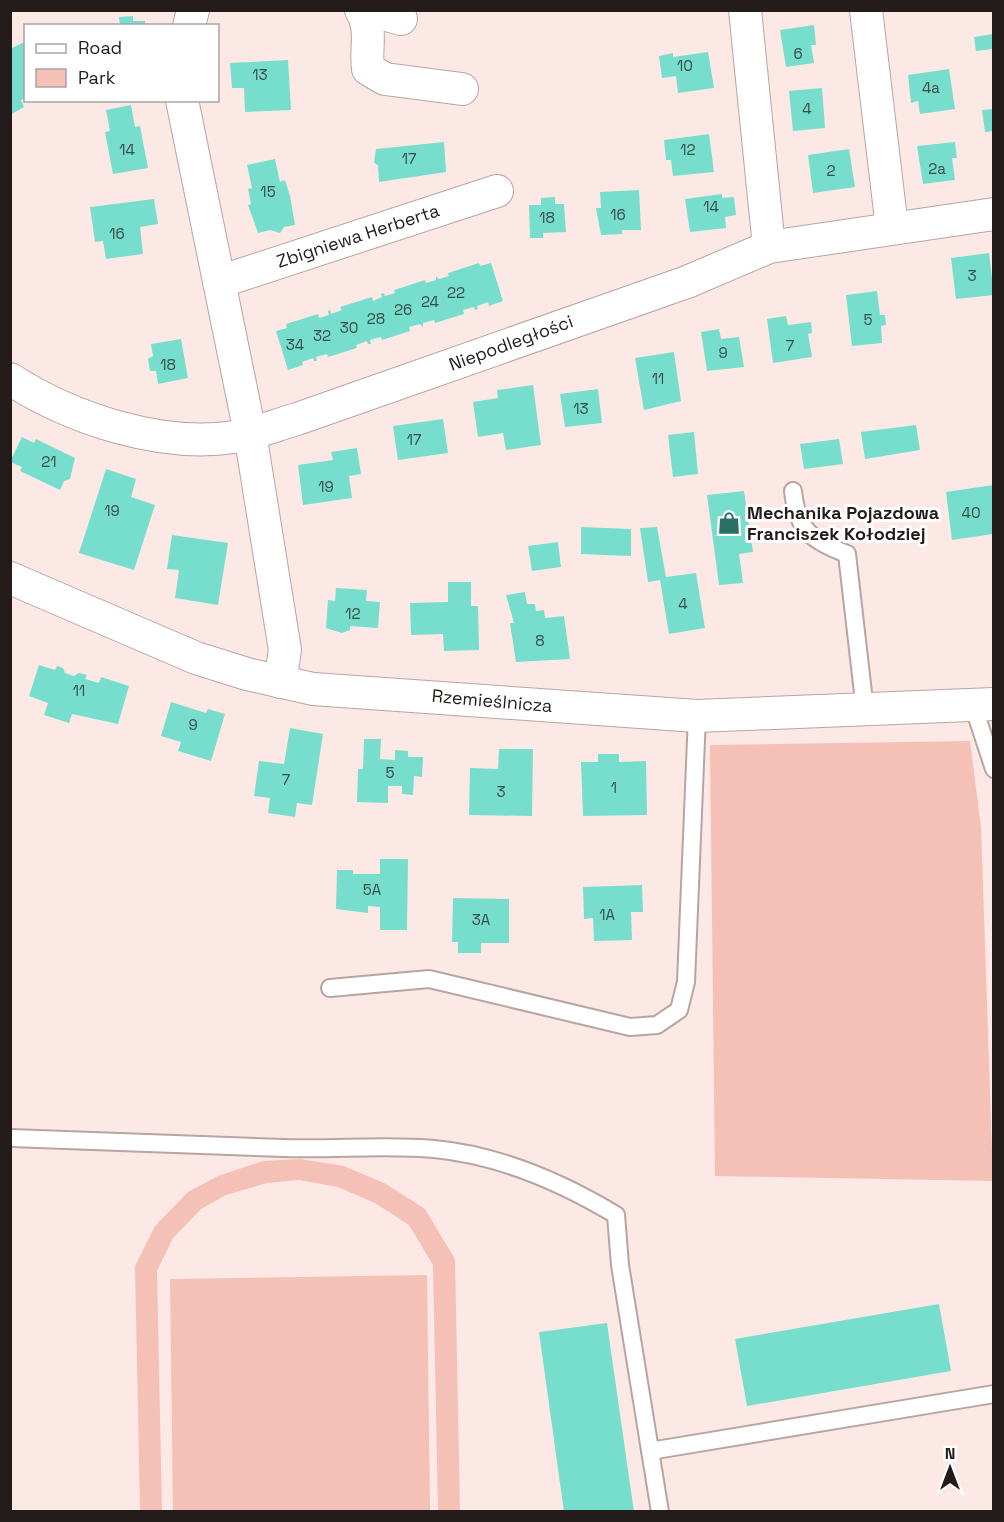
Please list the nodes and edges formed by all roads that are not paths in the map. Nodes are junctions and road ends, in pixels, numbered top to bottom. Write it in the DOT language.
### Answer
graph roads {
  1 [pos="362,10"];
  2 [pos="369,10"];
  3 [pos="745,10"];
  4 [pos="866,10"];
  5 [pos="401,19"];
  6 [pos="462,89"];
  7 [pos="182,102"];
  8 [pos="496,191"];
  9 [pos="993,214"];
  10 [pos="892,228"];
  11 [pos="769,247"];
  12 [pos="219,282"];
  13 [pos="10,379"];
  14 [pos="250,433"];
  15 [pos="793,491"];
  16 [pos="10,578"];
  17 [pos="280,682"];
  18 [pos="983,705"];
  19 [pos="865,710"];
  20 [pos="697,716"];
  21 [pos="993,769"];
  22 [pos="330,988"];
  23 [pos="11,1138"];
  24 [pos="993,1394"];
  25 [pos="650,1451"];
  26 [pos="660,1512"];
  1 -- 6 [label="street"];
  2 -- 5 [label="street"];
  3 -- 11 [label="street"];
  4 -- 10 [label="street"];
  7 -- 12 [label="street"];
  8 -- 12 [label="street, Zbigniewa Herberta"];
  9 -- 10 [label="street, Niepodległości"];
  10 -- 11 [label="street, Niepodległości"];
  11 -- 14 [label="street, Niepodległości"];
  12 -- 14 [label="street"];
  13 -- 14 [label="street"];
  14 -- 17 [label="street"];
  15 -- 19 [label="lane"];
  16 -- 17 [label="street, Rzemieślnicza"];
  17 -- 20 [label="street, Rzemieślnicza"];
  18 -- 19 [label="street, Rzemieślnicza"];
  18 -- 21 [label="lane"];
  19 -- 20 [label="street, Rzemieślnicza"];
  20 -- 22 [label="lane"];
  23 -- 25 [label="lane"];
  24 -- 25 [label="lane"];
  25 -- 26 [label="lane"];
}
